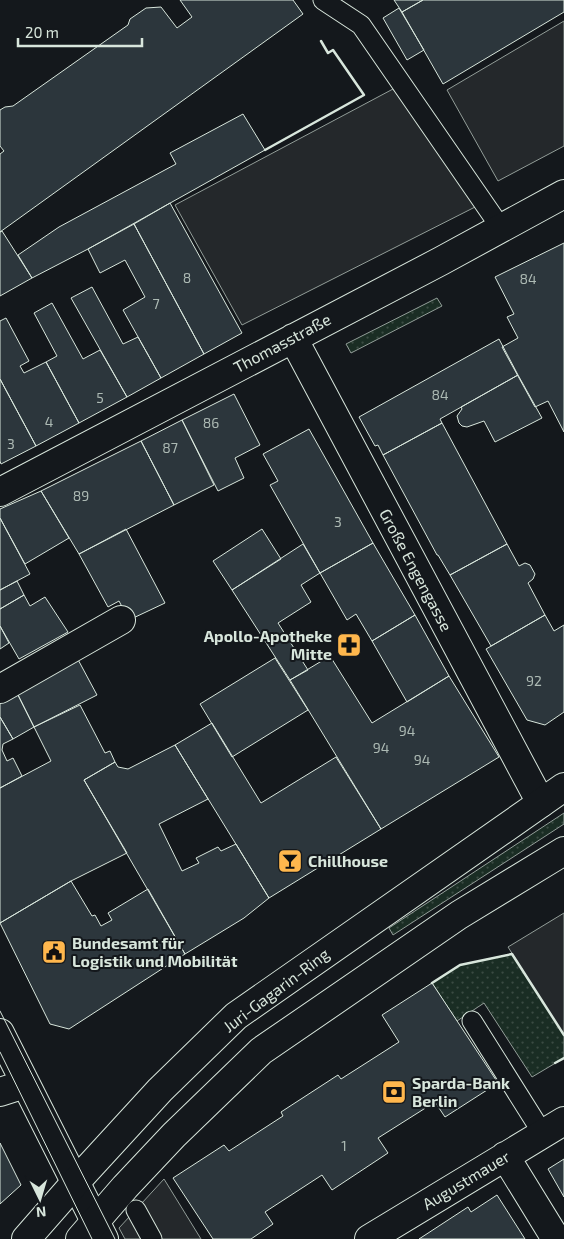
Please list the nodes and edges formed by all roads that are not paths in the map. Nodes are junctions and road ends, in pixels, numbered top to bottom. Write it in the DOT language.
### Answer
graph roads {
  1 [pos="323,0"];
  2 [pos="564,194"];
  3 [pos="501,228"];
  4 [pos="292,338"];
  5 [pos="0,492"];
  6 [pos="121,620"];
  7 [pos="0,689"];
  8 [pos="564,787"];
  9 [pos="540,803"];
  10 [pos="564,851"];
  11 [pos="472,1021"];
  12 [pos="0,1033"];
  13 [pos="13,1088"];
  14 [pos="553,1128"];
  15 [pos="504,1156"];
  16 [pos="75,1184"];
  17 [pos="136,1210"];
  18 [pos="93,1233"];
  19 [pos="26,1239"];
  20 [pos="152,1239"];
  21 [pos="369,1239"];
  22 [pos="556,1239"];
  1 -- 3 [label="lane"];
  2 -- 3 [label="street, Thomasstraße"];
  3 -- 4 [label="street, Thomasstraße"];
  4 -- 5 [label="street, Thomasstraße"];
  4 -- 9 [label="street, Große Engengasse"];
  6 -- 7 [label="street"];
  8 -- 9 [label="street, Juri-Gagarin-Ring"];
  9 -- 16 [label="street, Juri-Gagarin-Ring"];
  10 -- 18 [label="street"];
  11 -- 14 [label="lane"];
  12 -- 13 [label="street"];
  13 -- 16 [label="street"];
  14 -- 15 [label="street, Augustmauer"];
  15 -- 21 [label="street, Augustmauer"];
  15 -- 22 [label="street"];
  16 -- 18 [label="street"];
  16 -- 19 [label="street, Juri-Gagarin-Ring"];
  17 -- 20 [label="lane"];
}
